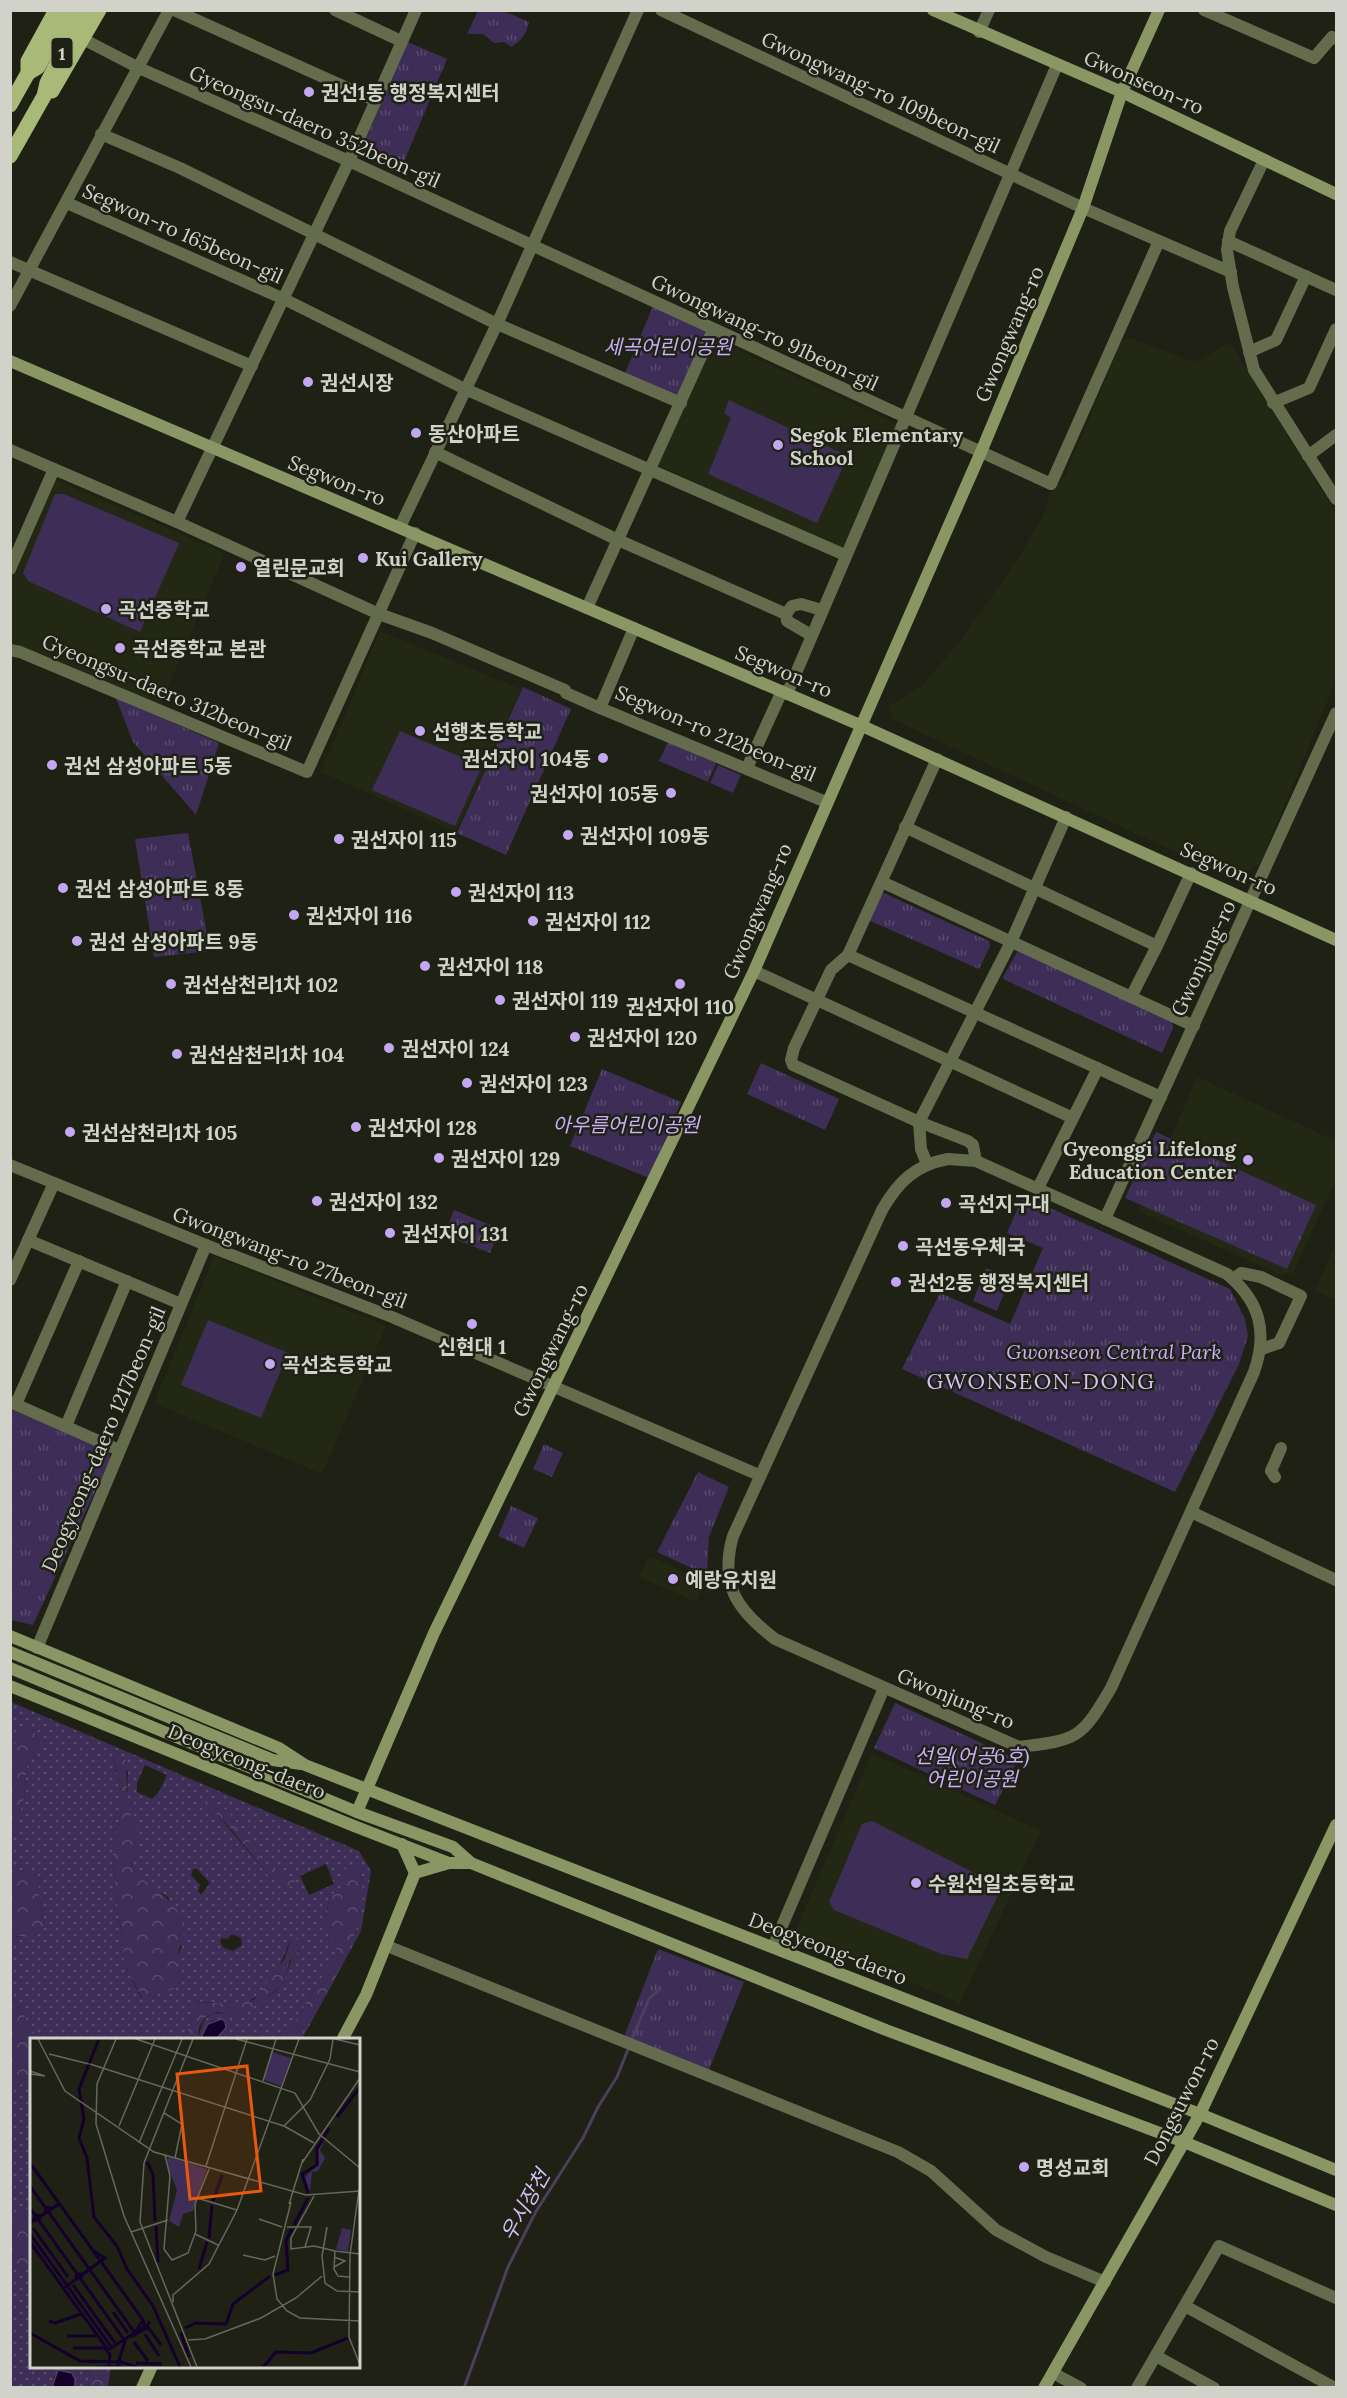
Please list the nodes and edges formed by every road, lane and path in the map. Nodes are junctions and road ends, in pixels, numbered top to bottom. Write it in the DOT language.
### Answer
graph roads {
  1 [pos="56,10"];
  2 [pos="69,10"];
  3 [pos="84,10"];
  4 [pos="99,10"];
  5 [pos="169,10"];
  6 [pos="174,10"];
  7 [pos="335,10"];
  8 [pos="416,10"];
  9 [pos="638,10"];
  10 [pos="661,10"];
  11 [pos="933,10"];
  12 [pos="989,10"];
  13 [pos="1159,10"];
  14 [pos="1204,10"];
  15 [pos="979,32"];
  16 [pos="1335,35"];
  17 [pos="83,39"];
  18 [pos="401,41"];
  19 [pos="1057,65"];
  20 [pos="139,68"];
  21 [pos="20,78"];
  22 [pos="1122,92"];
  23 [pos="44,96"];
  24 [pos="374,100"];
  25 [pos="10,105"];
  26 [pos="101,134"];
  27 [pos="10,156"];
  28 [pos="1264,160"];
  29 [pos="349,161"];
  30 [pos="1012,174"];
  31 [pos="1336,194"];
  32 [pos="67,203"];
  33 [pos="1083,208"];
  34 [pos="313,233"];
  35 [pos="1159,241"];
  36 [pos="1228,241"];
  37 [pos="532,246"];
  38 [pos="10,262"];
  39 [pos="30,271"];
  40 [pos="1231,272"];
  41 [pos="1306,276"];
  42 [pos="1336,290"];
  43 [pos="284,299"];
  44 [pos="10,306"];
  45 [pos="497,324"];
  46 [pos="1336,329"];
  47 [pos="713,330"];
  48 [pos="1249,352"];
  49 [pos="10,362"];
  50 [pos="252,366"];
  51 [pos="465,389"];
  52 [pos="681,403"];
  53 [pos="1273,403"];
  54 [pos="904,417"];
  55 [pos="1336,435"];
  56 [pos="212,449"];
  57 [pos="10,450"];
  58 [pos="435,452"];
  59 [pos="981,452"];
  60 [pos="1308,456"];
  61 [pos="54,469"];
  62 [pos="652,469"];
  63 [pos="1336,499"];
  64 [pos="177,522"];
  65 [pos="400,527"];
  66 [pos="415,534"];
  67 [pos="618,540"];
  68 [pos="845,555"];
  69 [pos="10,569"];
  70 [pos="587,608"];
  71 [pos="822,610"];
  72 [pos="378,614"];
  73 [pos="786,614"];
  74 [pos="634,628"];
  75 [pos="811,635"];
  76 [pos="10,650"];
  77 [pos="784,692"];
  78 [pos="600,708"];
  79 [pos="1336,713"];
  80 [pos="860,725"];
  81 [pos="937,759"];
  82 [pos="747,768"];
  83 [pos="826,802"];
  84 [pos="1066,817"];
  85 [pos="905,827"];
  86 [pos="1191,873"];
  87 [pos="882,882"];
  88 [pos="1034,888"];
  89 [pos="1251,900"];
  90 [pos="1336,940"];
  91 [pos="1011,942"];
  92 [pos="1157,946"];
  93 [pos="848,955"];
  94 [pos="754,971"];
  95 [pos="1131,997"];
  96 [pos="817,1001"];
  97 [pos="974,1010"];
  98 [pos="1194,1026"];
  99 [pos="948,1062"];
  100 [pos="1098,1068"];
  101 [pos="1161,1097"];
  102 [pos="1073,1118"];
  103 [pos="919,1122"];
  104 [pos="976,1161"];
  105 [pos="927,1164"];
  106 [pos="10,1165"];
  107 [pos="54,1183"];
  108 [pos="1038,1188"];
  109 [pos="1105,1219"];
  110 [pos="28,1240"];
  111 [pos="206,1245"];
  112 [pos="79,1261"];
  113 [pos="1233,1279"];
  114 [pos="10,1280"];
  115 [pos="127,1281"];
  116 [pos="181,1304"];
  117 [pos="1262,1349"];
  118 [pos="555,1386"];
  119 [pos="14,1403"];
  120 [pos="66,1426"];
  121 [pos="1281,1448"];
  122 [pos="119,1450"];
  123 [pos="759,1475"];
  124 [pos="1275,1477"];
  125 [pos="1191,1512"];
  126 [pos="1336,1580"];
  127 [pos="10,1636"];
  128 [pos="37,1648"];
  129 [pos="10,1652"];
  130 [pos="10,1668"];
  131 [pos="10,1686"];
  132 [pos="884,1688"];
  133 [pos="305,1765"];
  134 [pos="367,1788"];
  135 [pos="357,1812"];
  136 [pos="1336,1824"];
  137 [pos="402,1844"];
  138 [pos="449,1863"];
  139 [pos="471,1863"];
  140 [pos="415,1873"];
  141 [pos="387,1946"];
  142 [pos="773,1947"];
  143 [pos="343,2038"];
  144 [pos="1200,2114"];
  145 [pos="1184,2142"];
  146 [pos="1336,2170"];
  147 [pos="1336,2205"];
  148 [pos="1105,2282"];
  149 [pos="1336,2298"];
  150 [pos="1185,2306"];
  151 [pos="1156,2356"];
  152 [pos="151,2368"];
  153 [pos="1053,2373"];
  154 [pos="141,2388"];
  155 [pos="1044,2388"];
  156 [pos="1081,2388"];
  157 [pos="1137,2388"];
  158 [pos="1214,2388"];
  159 [pos="1335,2388"];
  1 -- 21 [label="main road"];
  2 -- 21 [label="main road, 1"];
  3 -- 23 [label="main road, 1"];
  4 -- 17 [label="main road"];
  5 -- 20 [label="street, Segwon-ro 165beon-gil"];
  6 -- 24 [label="street"];
  7 -- 18 [label="street"];
  8 -- 18 [label="street"];
  9 -- 37 [label="street"];
  10 -- 30 [label="street, Gwongwang-ro 109beon-gil"];
  11 -- 15 [label="main road, Gwonseon-ro"];
  12 -- 15 [label="street"];
  13 -- 22 [label="main road, Gwongwang-ro"];
  14 -- 16 [label="street"];
  15 -- 19 [label="main road, Gwonseon-ro"];
  17 -- 20 [label="street, Gyeongsu-daero 352beon-gil"];
  17 -- 23 [label="main road"];
  18 -- 24 [label="street"];
  19 -- 22 [label="main road, Gwonseon-ro"];
  19 -- 30 [label="street"];
  20 -- 26 [label="street, Segwon-ro 165beon-gil"];
  20 -- 29 [label="street, Gyeongsu-daero 352beon-gil"];
  21 -- 25 [label="main road, 1"];
  22 -- 28 [label="main road, Gwonseon-ro"];
  22 -- 33 [label="main road, Gwongwang-ro"];
  23 -- 27 [label="main road, 1"];
  24 -- 29 [label="street"];
  26 -- 32 [label="street, Segwon-ro 165beon-gil"];
  26 -- 34 [label="street"];
  28 -- 31 [label="main road, Gwonseon-ro"];
  28 -- 36 [label="street"];
  29 -- 34 [label="street"];
  29 -- 37 [label="street, Gyeongsu-daero 352beon-gil"];
  30 -- 33 [label="street, Gwongwang-ro 109beon-gil"];
  30 -- 54 [label="street"];
  32 -- 39 [label="street, Segwon-ro 165beon-gil"];
  32 -- 43 [label="street, Segwon-ro 165beon-gil"];
  33 -- 35 [label="street, Gwongwang-ro 109beon-gil"];
  33 -- 59 [label="main road, Gwongwang-ro"];
  34 -- 43 [label="street"];
  34 -- 45 [label="street"];
  35 -- 40 [label="street, Gwongwang-ro 109beon-gil"];
  35 -- 59 [label="street, Gwongwang-ro 91beon-gil"];
  36 -- 40 [label="street"];
  36 -- 41 [label="street"];
  37 -- 45 [label="street"];
  37 -- 47 [label="street, Gwongwang-ro 91beon-gil"];
  38 -- 39 [label="street"];
  39 -- 44 [label="street, Segwon-ro 165beon-gil"];
  39 -- 50 [label="street"];
  40 -- 48 [label="street"];
  41 -- 42 [label="street"];
  41 -- 48 [label="street"];
  43 -- 50 [label="street"];
  43 -- 51 [label="street, Segwon-ro 165beon-gil"];
  45 -- 51 [label="street"];
  45 -- 52 [label="street"];
  46 -- 53 [label="street"];
  47 -- 52 [label="street"];
  47 -- 54 [label="street, Gwongwang-ro 91beon-gil"];
  48 -- 53 [label="street"];
  49 -- 56 [label="main road, Segwon-ro"];
  50 -- 56 [label="street"];
  51 -- 58 [label="street"];
  51 -- 62 [label="street, Segwon-ro 165beon-gil"];
  52 -- 62 [label="street"];
  53 -- 60 [label="street"];
  54 -- 59 [label="street, Gwongwang-ro 91beon-gil"];
  54 -- 68 [label="street"];
  55 -- 60 [label="street"];
  56 -- 64 [label="street"];
  56 -- 65 [label="main road, Segwon-ro"];
  57 -- 61 [label="street"];
  58 -- 65 [label="street"];
  58 -- 67 [label="street"];
  59 -- 80 [label="main road, Gwongwang-ro"];
  60 -- 63 [label="street"];
  61 -- 64 [label="street"];
  61 -- 69 [label="street"];
  62 -- 67 [label="street"];
  62 -- 68 [label="street, Segwon-ro 165beon-gil"];
  64 -- 72 [label="street"];
  65 -- 66 [label="main road, Segwon-ro"];
  66 -- 70 [label="main road, Segwon-ro"];
  66 -- 72 [label="street"];
  67 -- 70 [label="street"];
  67 -- 73 [label="street"];
  68 -- 71 [label="street"];
  70 -- 74 [label="main road, Segwon-ro"];
  71 -- 73 [label="street"];
  71 -- 75 [label="street"];
  72 -- 76 [label="street, Gyeongsu-daero 312beon-gil"];
  72 -- 78 [label="street"];
  73 -- 75 [label="street"];
  74 -- 77 [label="main road, Segwon-ro"];
  74 -- 78 [label="street, Segwon-ro 212beon-gil"];
  75 -- 77 [label="street"];
  77 -- 80 [label="main road, Segwon-ro"];
  77 -- 82 [label="street"];
  78 -- 82 [label="street, Segwon-ro 212beon-gil"];
  79 -- 89 [label="street, Gwonjung-ro"];
  80 -- 81 [label="main road, Segwon-ro"];
  80 -- 83 [label="main road, Gwongwang-ro"];
  81 -- 84 [label="main road, Segwon-ro"];
  81 -- 85 [label="street"];
  82 -- 83 [label="street, Segwon-ro 212beon-gil"];
  83 -- 94 [label="main road, Gwongwang-ro"];
  84 -- 86 [label="main road, Segwon-ro"];
  84 -- 88 [label="street"];
  85 -- 87 [label="street"];
  85 -- 88 [label="street"];
  86 -- 89 [label="main road, Segwon-ro"];
  86 -- 92 [label="street"];
  87 -- 91 [label="street"];
  87 -- 93 [label="street"];
  88 -- 91 [label="street"];
  88 -- 92 [label="street"];
  89 -- 90 [label="main road, Segwon-ro"];
  89 -- 98 [label="street, Gwonjung-ro"];
  91 -- 95 [label="street"];
  91 -- 97 [label="street"];
  92 -- 95 [label="street"];
  93 -- 96 [label="street"];
  93 -- 97 [label="street"];
  94 -- 96 [label="street"];
  94 -- 118 [label="main road, Gwongwang-ro"];
  95 -- 98 [label="street"];
  96 -- 99 [label="street"];
  96 -- 103 [label="street"];
  97 -- 99 [label="street"];
  97 -- 100 [label="street"];
  98 -- 101 [label="street, Gwonjung-ro"];
  99 -- 102 [label="street"];
  99 -- 103 [label="street"];
  100 -- 101 [label="street"];
  100 -- 102 [label="street"];
  101 -- 109 [label="street, Gwonjung-ro"];
  102 -- 108 [label="street"];
  103 -- 104 [label="street"];
  103 -- 105 [label="street"];
  104 -- 105 [label="street, Gwonjung-ro"];
  104 -- 108 [label="street, Gwonjung-ro"];
  105 -- 123 [label="street, Gwonjung-ro"];
  106 -- 107 [label="street, Gwongwang-ro 27beon-gil"];
  107 -- 110 [label="street"];
  107 -- 111 [label="street, Gwongwang-ro 27beon-gil"];
  108 -- 109 [label="street, Gwonjung-ro"];
  109 -- 113 [label="street, Gwonjung-ro"];
  110 -- 112 [label="street"];
  110 -- 114 [label="street"];
  111 -- 116 [label="street, Deogyeong-daero 1217beon-gil"];
  111 -- 118 [label="street, Gwongwang-ro 27beon-gil"];
  112 -- 115 [label="street"];
  112 -- 119 [label="street"];
  113 -- 117 [label="street, Gwonjung-ro"];
  113 -- 117 [label="street"];
  115 -- 116 [label="street"];
  115 -- 120 [label="street"];
  116 -- 122 [label="street, Deogyeong-daero 1217beon-gil"];
  117 -- 125 [label="street, Gwonjung-ro"];
  118 -- 123 [label="street, Gwongwang-ro 27beon-gil"];
  118 -- 134 [label="main road, Gwongwang-ro"];
  119 -- 120 [label="street"];
  120 -- 122 [label="street"];
  121 -- 124 [label="street"];
  122 -- 128 [label="street, Deogyeong-daero 1217beon-gil"];
  123 -- 132 [label="street, Gwonjung-ro"];
  125 -- 126 [label="street"];
  125 -- 132 [label="street, Gwonjung-ro"];
  127 -- 128 [label="main road, Deogyeong-daero"];
  128 -- 133 [label="main road, Deogyeong-daero"];
  129 -- 133 [label="main road, Deogyeong-daero"];
  130 -- 135 [label="main road, Deogyeong-daero"];
  131 -- 137 [label="main road, Deogyeong-daero"];
  132 -- 142 [label="street"];
  133 -- 134 [label="main road, Deogyeong-daero"];
  134 -- 135 [label="main road, Gwongwang-ro"];
  134 -- 142 [label="main road, Deogyeong-daero"];
  135 -- 139 [label="main road, Deogyeong-daero"];
  136 -- 144 [label="main road, Dongsuwon-ro"];
  137 -- 138 [label="main road, Deogyeong-daero"];
  137 -- 140 [label="main road"];
  138 -- 139 [label="main road, Deogyeong-daero"];
  138 -- 140 [label="main road"];
  139 -- 145 [label="main road, Deogyeong-daero"];
  140 -- 141 [label="main road"];
  141 -- 143 [label="main road"];
  141 -- 148 [label="street"];
  142 -- 144 [label="main road, Deogyeong-daero"];
  144 -- 145 [label="main road, Dongsuwon-ro"];
  144 -- 146 [label="main road, Deogyeong-daero"];
  145 -- 147 [label="main road, Deogyeong-daero"];
  145 -- 148 [label="main road, Dongsuwon-ro"];
  148 -- 153 [label="main road, Dongsuwon-ro"];
  149 -- 150 [label="street"];
  150 -- 151 [label="street"];
  150 -- 159 [label="street"];
  151 -- 157 [label="street"];
  151 -- 158 [label="street"];
  152 -- 154 [label="main road"];
  153 -- 155 [label="main road, Dongsuwon-ro"];
  153 -- 156 [label="street"];
}
